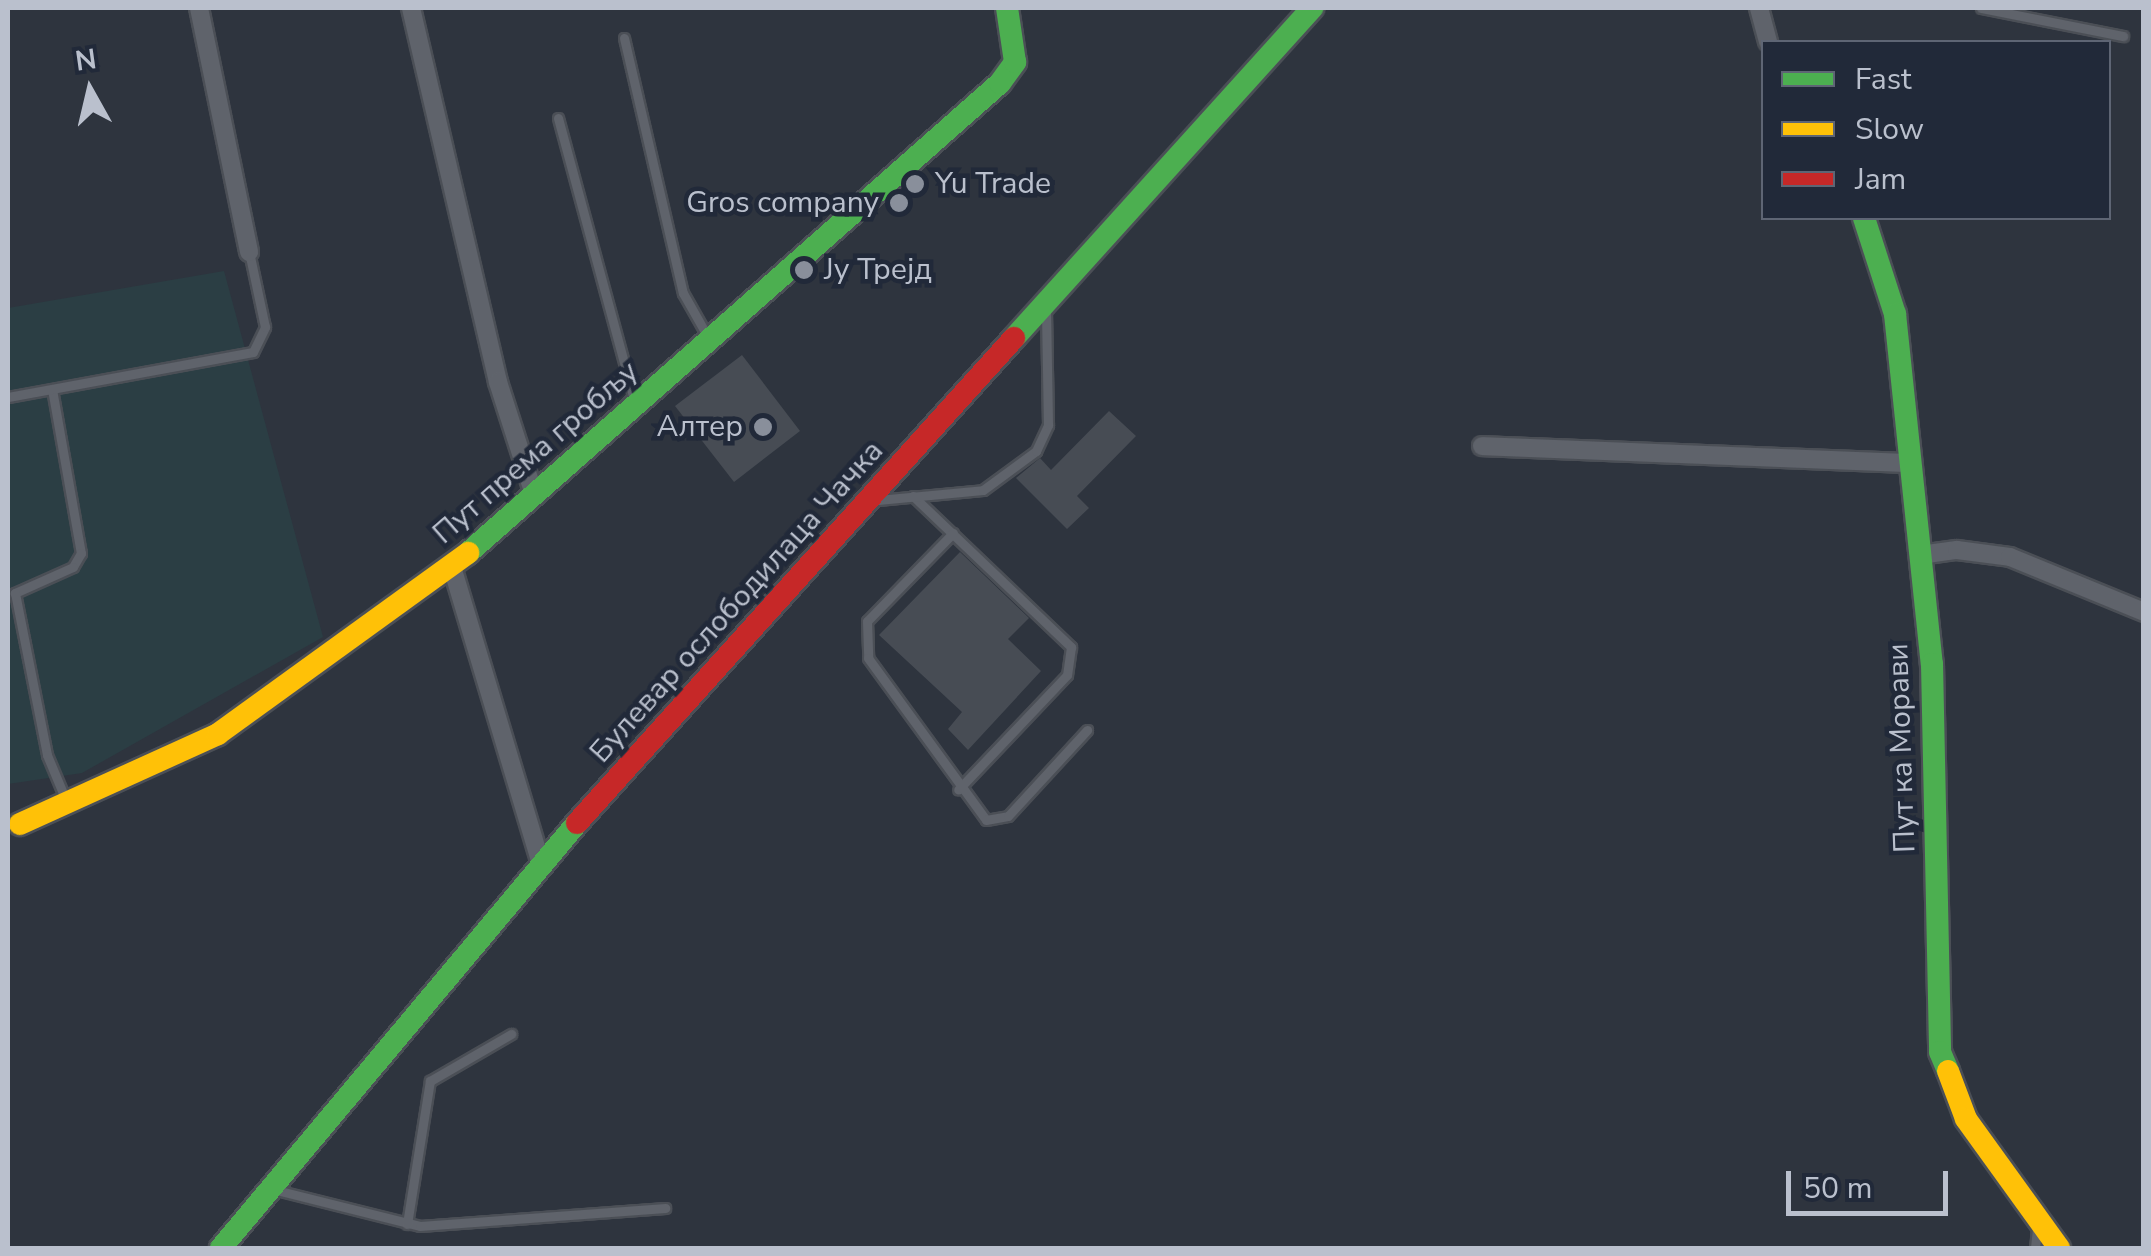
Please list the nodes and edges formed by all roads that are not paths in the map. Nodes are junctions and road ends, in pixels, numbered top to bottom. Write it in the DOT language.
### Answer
graph roads {
  1 [pos="199,8"];
  2 [pos="411,8"];
  3 [pos="1007,8"];
  4 [pos="1312,8"];
  5 [pos="1759,8"];
  6 [pos="1981,8"];
  7 [pos="2123,36"];
  8 [pos="624,38"];
  9 [pos="1767,40"];
  10 [pos="558,118"];
  11 [pos="1865,220"];
  12 [pos="249,252"];
  13 [pos="1046,304"];
  14 [pos="711,342"];
  15 [pos="52,389"];
  16 [pos="8,396"];
  17 [pos="636,406"];
  18 [pos="1482,446"];
  19 [pos="1910,464"];
  20 [pos="534,494"];
  21 [pos="914,496"];
  22 [pos="868,501"];
  23 [pos="953,533"];
  24 [pos="1920,555"];
  25 [pos="452,567"];
  26 [pos="2144,612"];
  27 [pos="1087,730"];
  28 [pos="958,790"];
  29 [pos="68,802"];
  30 [pos="20,824"];
  31 [pos="541,863"];
  32 [pos="511,1034"];
  33 [pos="269,1188"];
  34 [pos="665,1208"];
  35 [pos="2038,1222"];
  36 [pos="407,1224"];
  37 [pos="221,1248"];
  38 [pos="2035,1248"];
  39 [pos="2059,1248"];
  1 -- 12 [label="street"];
  2 -- 20 [label="street"];
  3 -- 14 [label="street, Пут према гробљу"];
  4 -- 13 [label="street, Булевар ослободилаца Чачка"];
  5 -- 9 [label="street"];
  6 -- 7 [label="lane"];
  8 -- 14 [label="lane"];
  10 -- 17 [label="lane"];
  11 -- 19 [label="street, Пут ка Морави"];
  12 -- 15 [label="lane"];
  13 -- 21 [label="lane"];
  13 -- 22 [label="street, Булевар ослободилаца Чачка"];
  14 -- 17 [label="street, Пут према гробљу"];
  15 -- 16 [label="lane"];
  15 -- 29 [label="lane"];
  17 -- 20 [label="street, Пут према гробљу"];
  18 -- 19 [label="street"];
  19 -- 24 [label="street, Пут ка Морави"];
  20 -- 25 [label="street, Пут према гробљу"];
  21 -- 22 [label="lane"];
  21 -- 23 [label="lane"];
  22 -- 31 [label="street, Булевар ослободилаца Чачка"];
  23 -- 28 [label="lane"];
  23 -- 28 [label="lane"];
  24 -- 26 [label="street"];
  24 -- 35 [label="street, Пут ка Морави"];
  25 -- 29 [label="street, Пут према гробљу"];
  25 -- 31 [label="street"];
  27 -- 28 [label="lane"];
  29 -- 30 [label="street, Пут према гробљу"];
  31 -- 33 [label="street, Булевар ослободилаца Чачка"];
  32 -- 36 [label="lane"];
  33 -- 36 [label="lane"];
  33 -- 37 [label="street, Булевар ослободилаца Чачка"];
  34 -- 36 [label="lane"];
  35 -- 38 [label="lane"];
  35 -- 39 [label="street, Пут ка Морави"];
}
